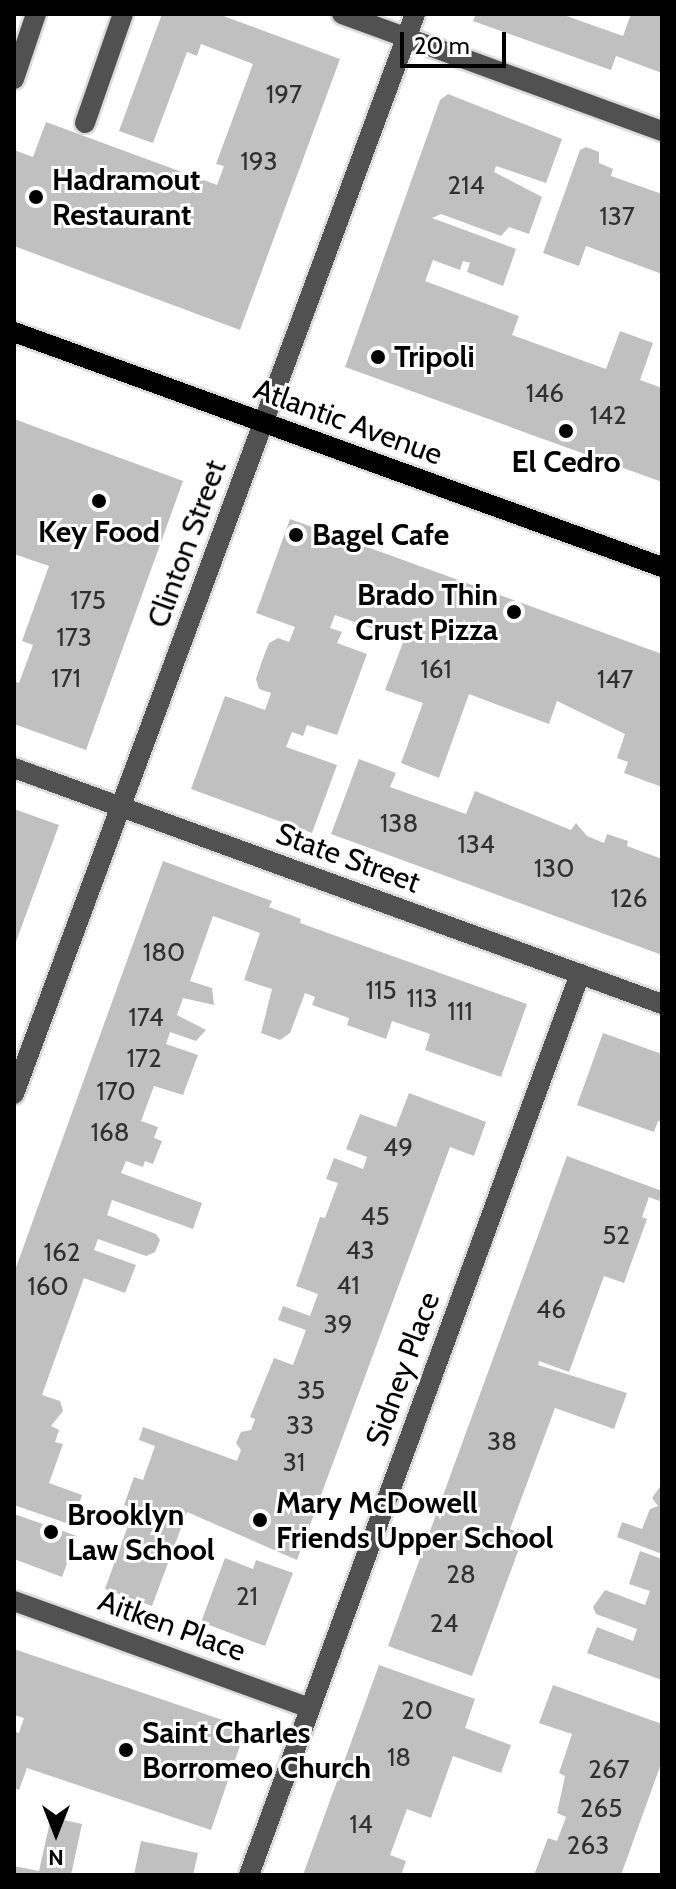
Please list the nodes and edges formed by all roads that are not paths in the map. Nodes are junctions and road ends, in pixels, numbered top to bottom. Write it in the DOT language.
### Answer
graph roads {
  1 [pos="36,14"];
  2 [pos="123,14"];
  3 [pos="342,14"];
  4 [pos="415,14"];
  5 [pos="406,37"];
  6 [pos="14,79"];
  7 [pos="85,123"];
  8 [pos="662,131"];
  9 [pos="14,332"];
  10 [pos="264,423"];
  11 [pos="662,567"];
  12 [pos="14,768"];
  13 [pos="122,807"];
  14 [pos="580,974"];
  15 [pos="662,1004"];
  16 [pos="14,1094"];
  17 [pos="14,1601"];
  18 [pos="310,1708"];
  19 [pos="249,1875"];
  1 -- 6 [label="street"];
  2 -- 7 [label="street"];
  3 -- 5 [label="street"];
  4 -- 5 [label="street, Clinton Street"];
  5 -- 8 [label="street"];
  5 -- 10 [label="street, Clinton Street"];
  9 -- 10 [label="main road, Atlantic Avenue"];
  10 -- 11 [label="main road, Atlantic Avenue"];
  10 -- 13 [label="street, Clinton Street"];
  12 -- 13 [label="street, State Street"];
  13 -- 14 [label="street, State Street"];
  13 -- 16 [label="street, Clinton Street"];
  14 -- 15 [label="street, State Street"];
  14 -- 18 [label="street, Sidney Place"];
  17 -- 18 [label="street, Aitken Place"];
  18 -- 19 [label="street, Sidney Place"];
}
